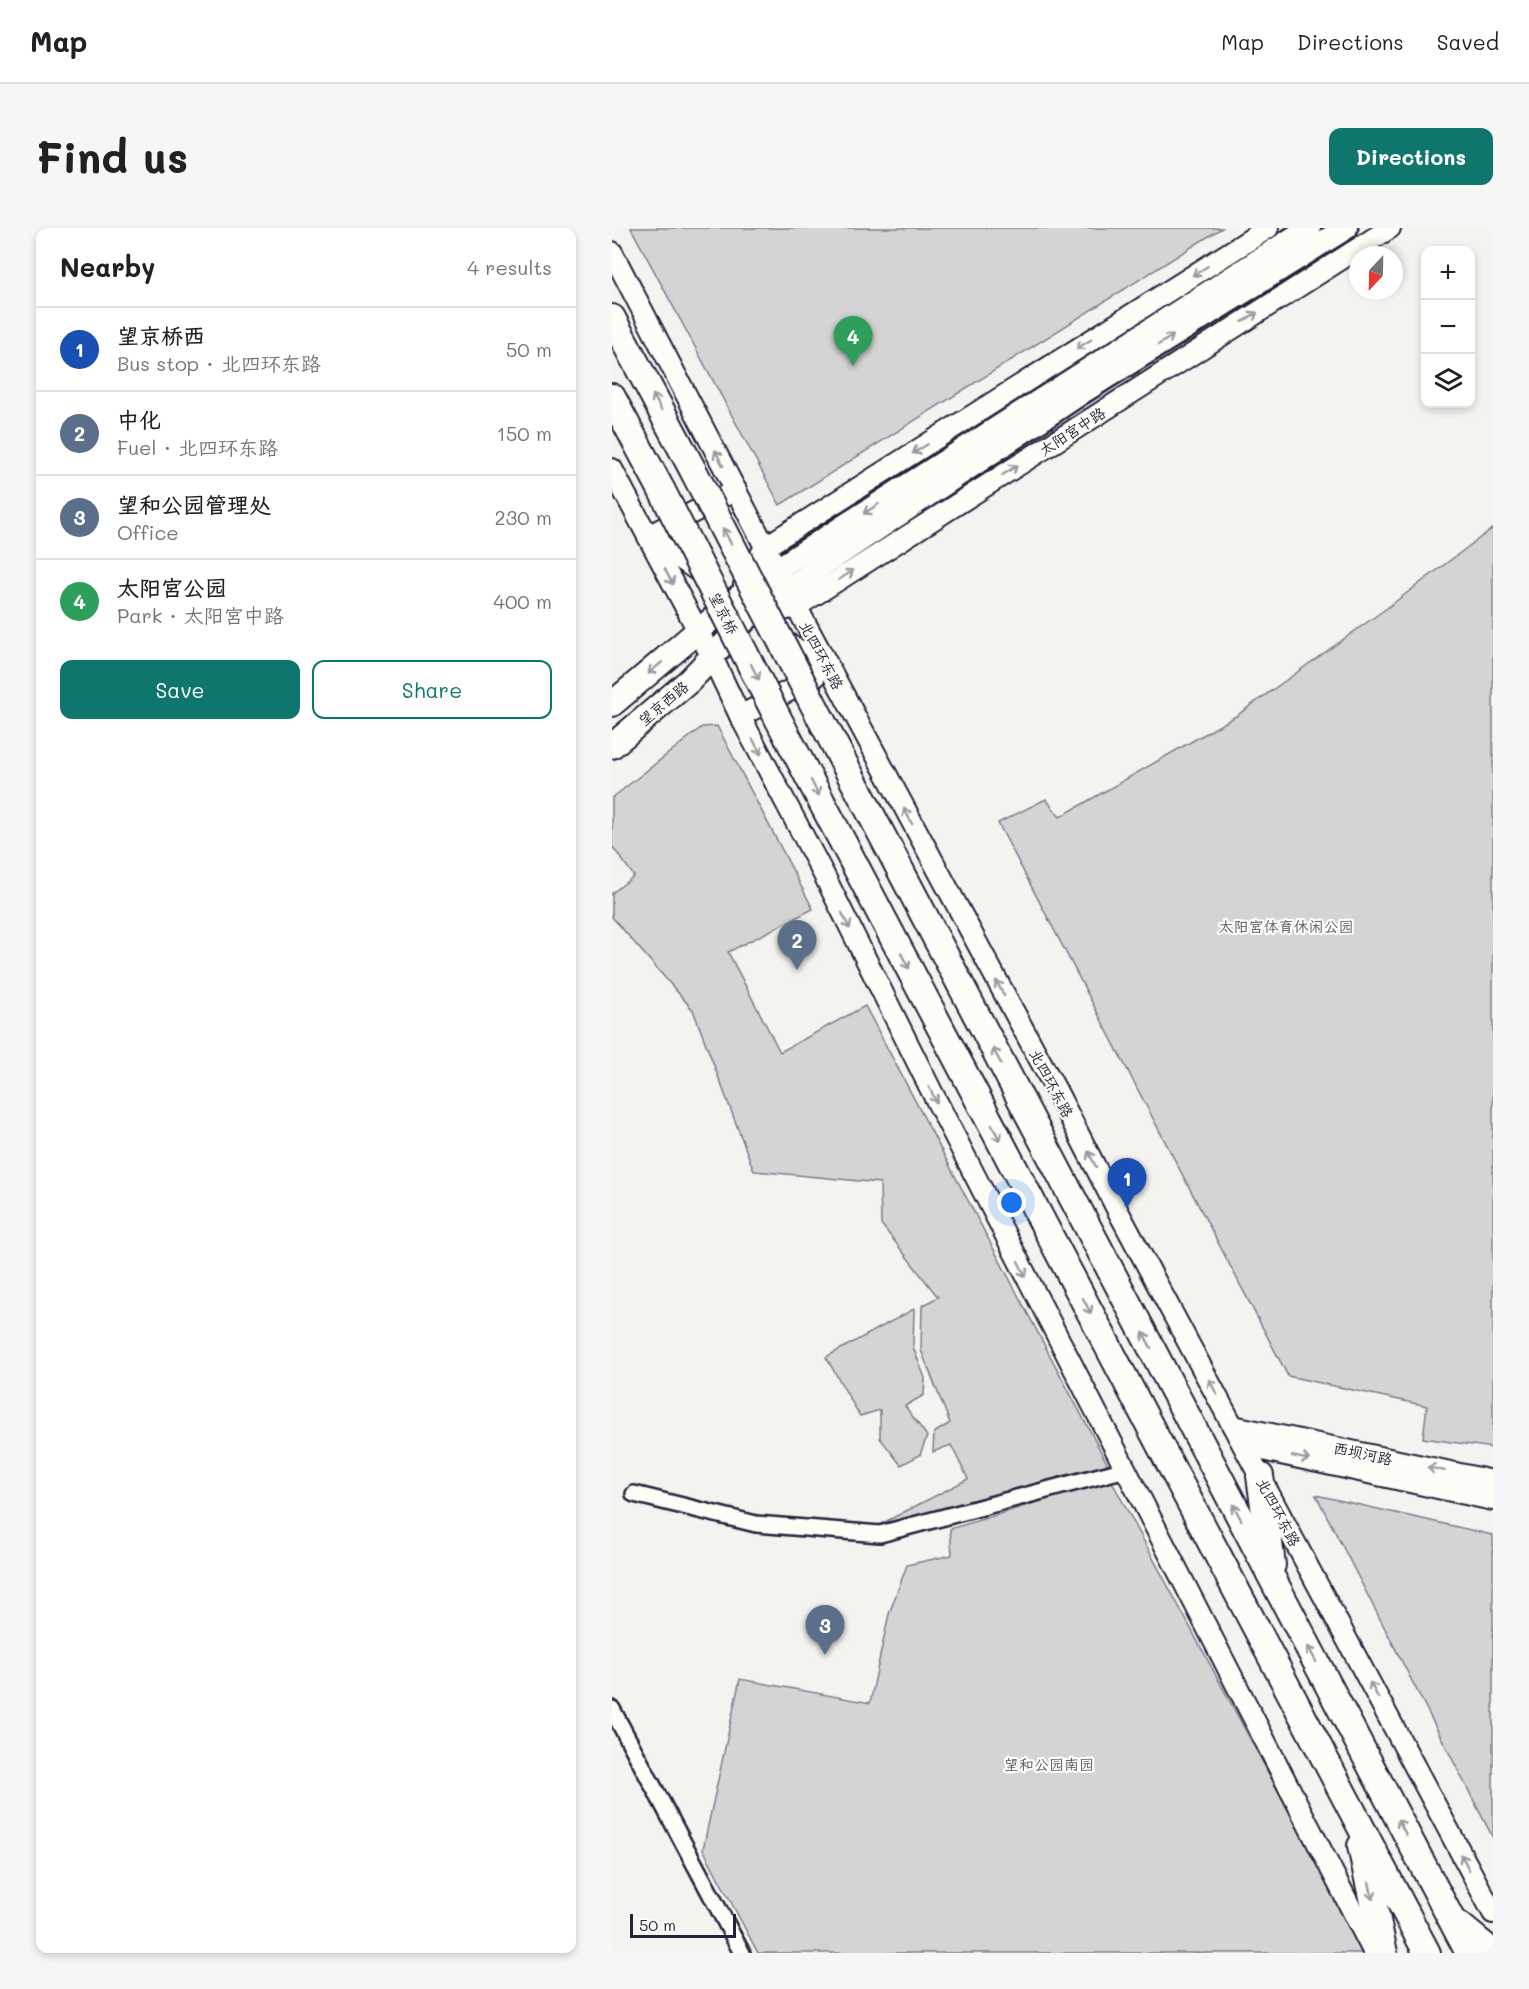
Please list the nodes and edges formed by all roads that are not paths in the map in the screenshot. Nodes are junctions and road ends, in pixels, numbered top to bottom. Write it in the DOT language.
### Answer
graph roads {
  1 [pos="1268,228"];
  2 [pos="1309,228"];
  3 [pos="1346,228"];
  4 [pos="1390,228"];
  5 [pos="612,252"];
  6 [pos="1134,313"];
  7 [pos="612,318"];
  8 [pos="1097,364"];
  9 [pos="1165,371"];
  10 [pos="1081,393"];
  11 [pos="612,397"];
  12 [pos="612,469"];
  13 [pos="736,490"];
  14 [pos="648,536"];
  15 [pos="765,547"];
  16 [pos="777,569"];
  17 [pos="737,598"];
  18 [pos="792,598"];
  19 [pos="747,618"];
  20 [pos="698,632"];
  21 [pos="712,657"];
  22 [pos="830,670"];
  23 [pos="612,704"];
  24 [pos="740,716"];
  25 [pos="612,746"];
  26 [pos="1233,1426"];
  27 [pos="1244,1446"];
  28 [pos="1126,1469"];
  29 [pos="1260,1476"];
  30 [pos="1493,1481"];
  31 [pos="634,1494"];
  32 [pos="1493,1500"];
  33 [pos="1274,1583"];
  34 [pos="612,1709"];
  35 [pos="1354,1813"];
  36 [pos="1493,1914"];
  37 [pos="1450,1917"];
  38 [pos="742,1953"];
  39 [pos="1374,1953"];
  40 [pos="1384,1953"];
  41 [pos="1427,1953"];
  42 [pos="1468,1953"];
  43 [pos="1493,1953"];
  1 -- 6 [label="street, one-way"];
  2 -- 8 [label="main road"];
  10 -- 3 [label="main road, 太阳宫中路, one-way"];
  9 -- 4 [label="street, 太阳宫中路, one-way"];
  13 -- 5 [label="street, 北四环东路, one-way"];
  6 -- 8 [label="street"];
  6 -- 15 [label="street, one-way"];
  33 -- 7 [label="highway, one-way, bridge"];
  8 -- 16 [label="main road, one-way"];
  9 -- 10 [label="street"];
  18 -- 9 [label="street, 太阳宫中路, one-way"];
  10 -- 18 [label="main road, 太阳宫中路"];
  11 -- 35 [label="highway, 望京桥, one-way, bridge"];
  12 -- 14 [label="street"];
  13 -- 14 [label="street"];
  13 -- 15 [label="street, 北四环东路"];
  14 -- 17 [label="street"];
  14 -- 20 [label="street, one-way"];
  15 -- 16 [label="street, 北四环东路"];
  15 -- 17 [label="street"];
  16 -- 17 [label="main road"];
  16 -- 18 [label="street, 北四环东路"];
  17 -- 19 [label="street"];
  17 -- 20 [label="main road"];
  18 -- 19 [label="main road"];
  18 -- 22 [label="street, 北四环东路"];
  19 -- 21 [label="main road"];
  19 -- 22 [label="street"];
  20 -- 21 [label="street"];
  20 -- 23 [label="main road, one-way"];
  21 -- 24 [label="street"];
  21 -- 25 [label="main road, 望京西路"];
  22 -- 24 [label="street"];
  26 -- 22 [label="street, 北四环东路, one-way"];
  24 -- 28 [label="street, one-way"];
  26 -- 27 [label="street, 北四环东路"];
  30 -- 26 [label="street, 西坝河路, one-way"];
  27 -- 29 [label="street, 北四环东路"];
  27 -- 32 [label="street, 西坝河路, one-way"];
  28 -- 31 [label="street"];
  28 -- 39 [label="street"];
  29 -- 33 [label="highway"];
  36 -- 29 [label="street, 北四环东路, one-way"];
  37 -- 33 [label="highway, one-way"];
  34 -- 38 [label="street"];
  35 -- 40 [label="highway, one-way"];
  35 -- 41 [label="highway"];
  37 -- 42 [label="highway"];
  37 -- 43 [label="highway"];
}
